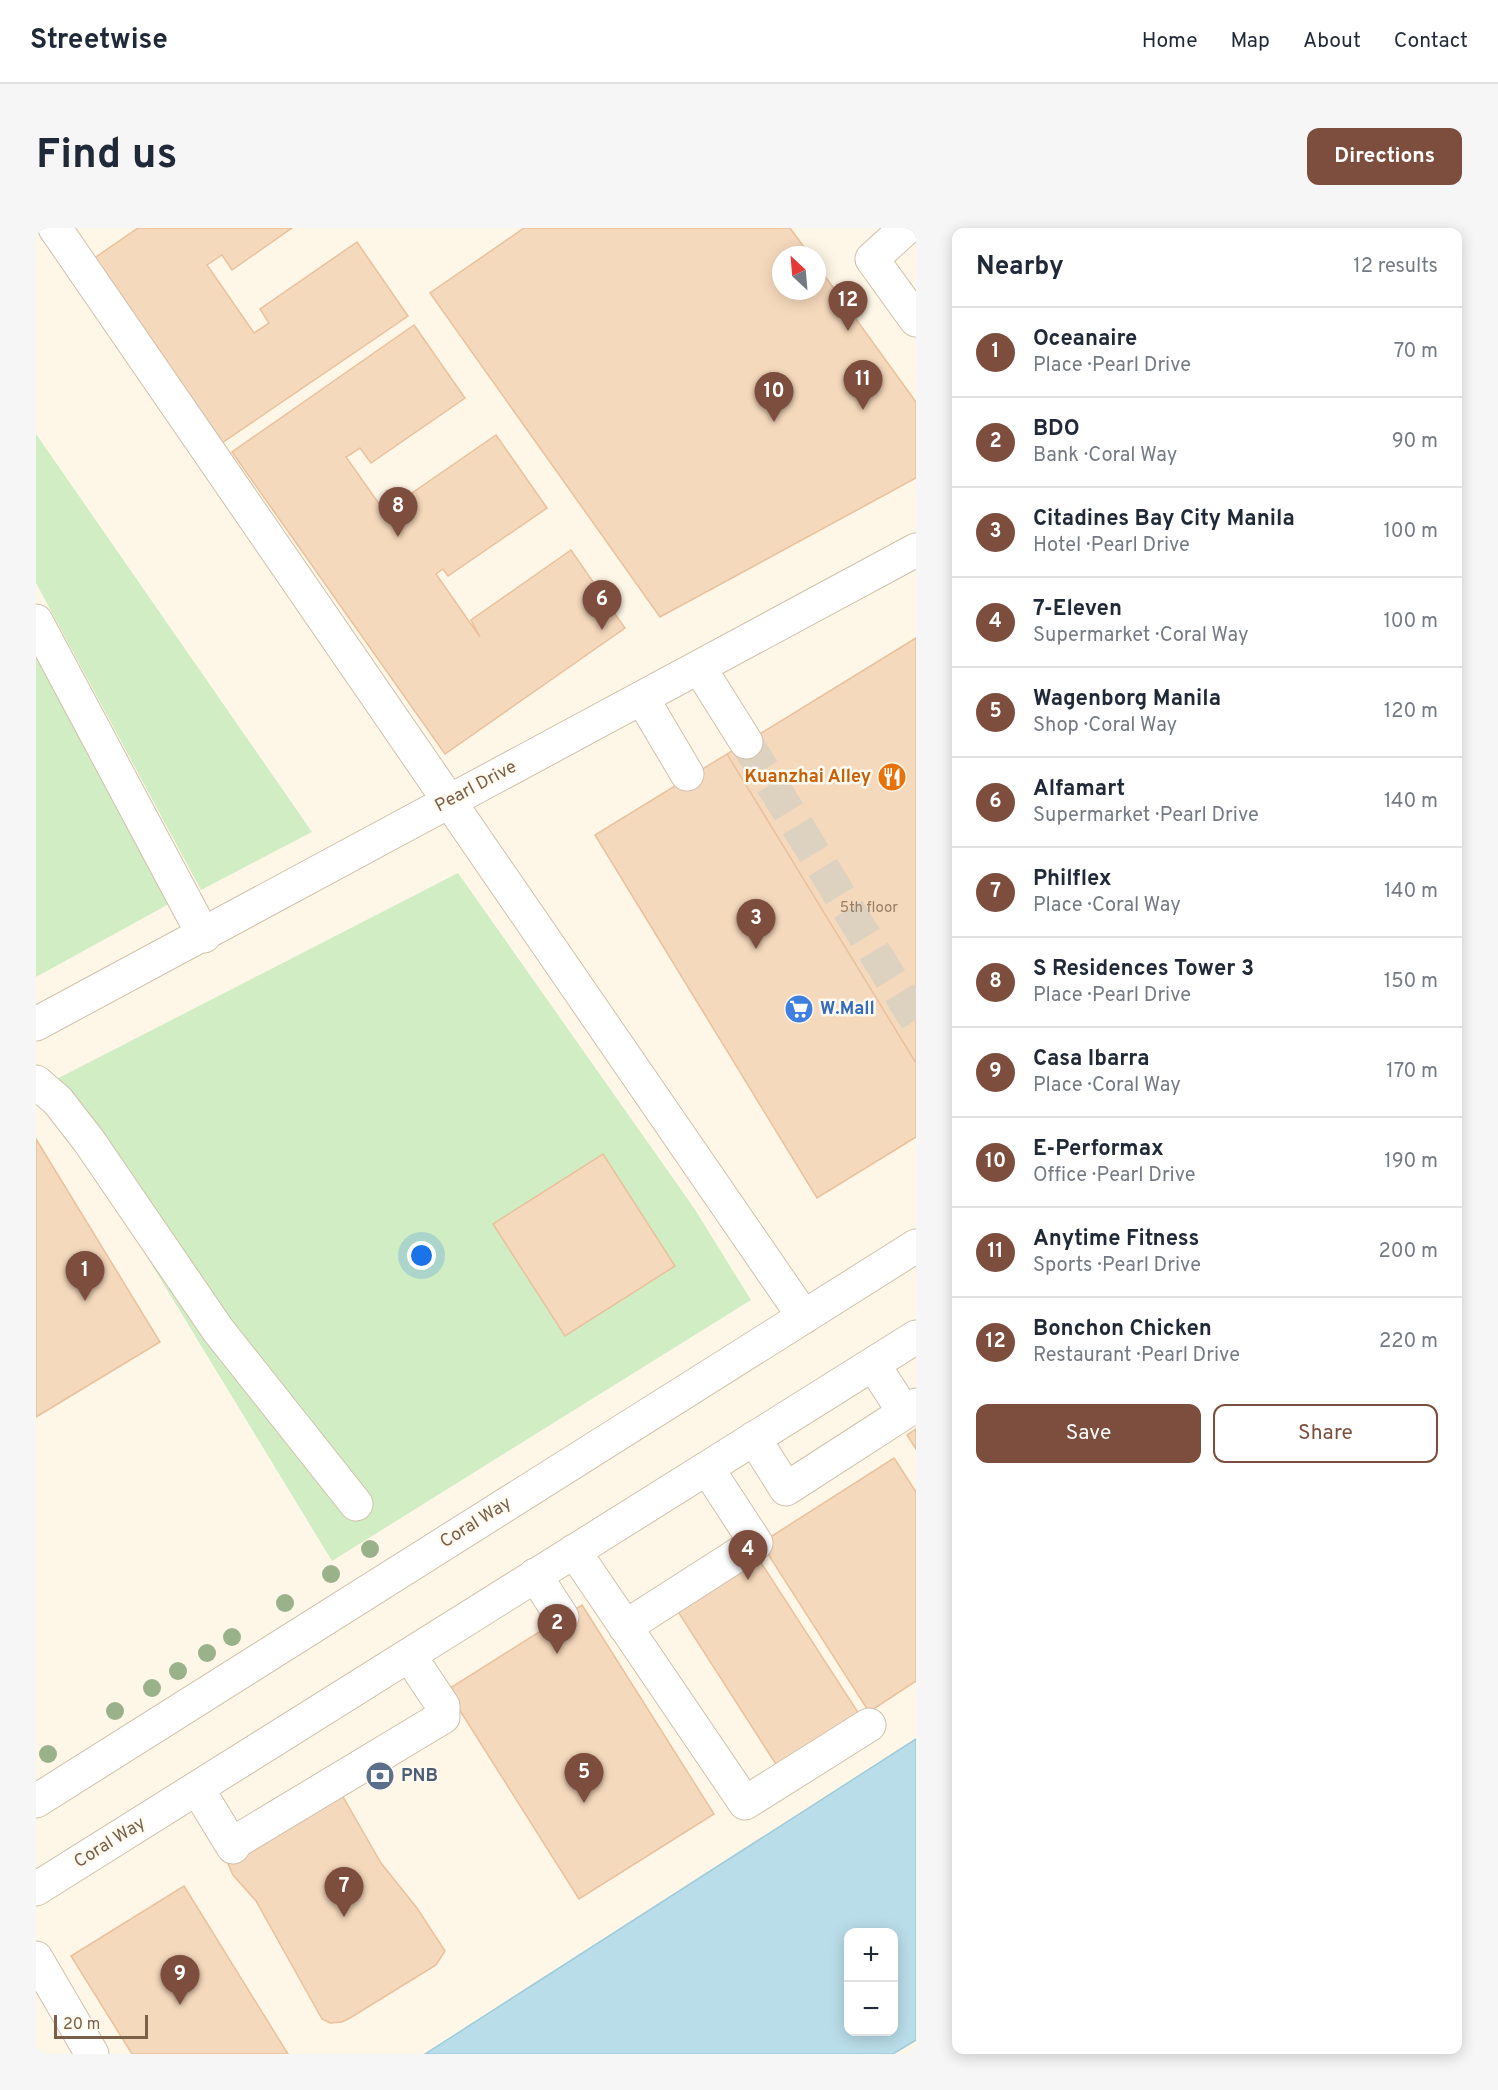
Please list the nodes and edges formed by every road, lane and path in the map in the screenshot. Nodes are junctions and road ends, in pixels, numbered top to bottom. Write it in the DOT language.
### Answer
graph roads {
  1 [pos="55,228"];
  2 [pos="906,228"];
  3 [pos="916,320"];
  4 [pos="916,550"];
  5 [pos="36,621"];
  6 [pos="699,667"];
  7 [pos="642,698"];
  8 [pos="746,742"];
  9 [pos="687,774"];
  10 [pos="449,802"];
  11 [pos="204,936"];
  12 [pos="36,1024"];
  13 [pos="36,1082"];
  14 [pos="916,1246"];
  15 [pos="804,1317"];
  16 [pos="916,1337"];
  17 [pos="873,1364"];
  18 [pos="910,1409"];
  19 [pos="754,1438"];
  20 [pos="707,1468"];
  21 [pos="356,1504"];
  22 [pos="574,1551"];
  23 [pos="536,1575"];
  24 [pos="562,1617"];
  25 [pos="625,1627"];
  26 [pos="409,1655"];
  27 [pos="869,1725"];
  28 [pos="197,1788"];
  29 [pos="36,1801"];
  30 [pos="36,1889"];
  31 [pos="36,1958"];
  32 [pos="92,2054"];
  1 -- 10 [label="street"];
  2 -- 3 [label="street"];
  4 -- 6 [label="street, Pearl Drive"];
  5 -- 11 [label="street"];
  6 -- 7 [label="street, Pearl Drive"];
  6 -- 8 [label="street"];
  7 -- 9 [label="street"];
  7 -- 10 [label="street, Pearl Drive"];
  10 -- 11 [label="street, Pearl Drive"];
  10 -- 15 [label="street"];
  11 -- 12 [label="street, Pearl Drive"];
  13 -- 21 [label="street"];
  14 -- 15 [label="street, Coral Way"];
  15 -- 29 [label="street, Coral Way"];
  16 -- 17 [label="street, Coral Way"];
  17 -- 18 [label="street"];
  17 -- 19 [label="street, Coral Way"];
  18 -- 19 [label="street"];
  19 -- 20 [label="street, Coral Way"];
  20 -- 22 [label="street, Coral Way"];
  20 -- 25 [label="street"];
  22 -- 23 [label="street, Coral Way"];
  22 -- 25 [label="street"];
  23 -- 24 [label="street"];
  23 -- 26 [label="street, Coral Way"];
  25 -- 27 [label="street"];
  26 -- 28 [label="street, Coral Way"];
  26 -- 28 [label="street"];
  28 -- 30 [label="street, Coral Way"];
  31 -- 32 [label="street"];
}
